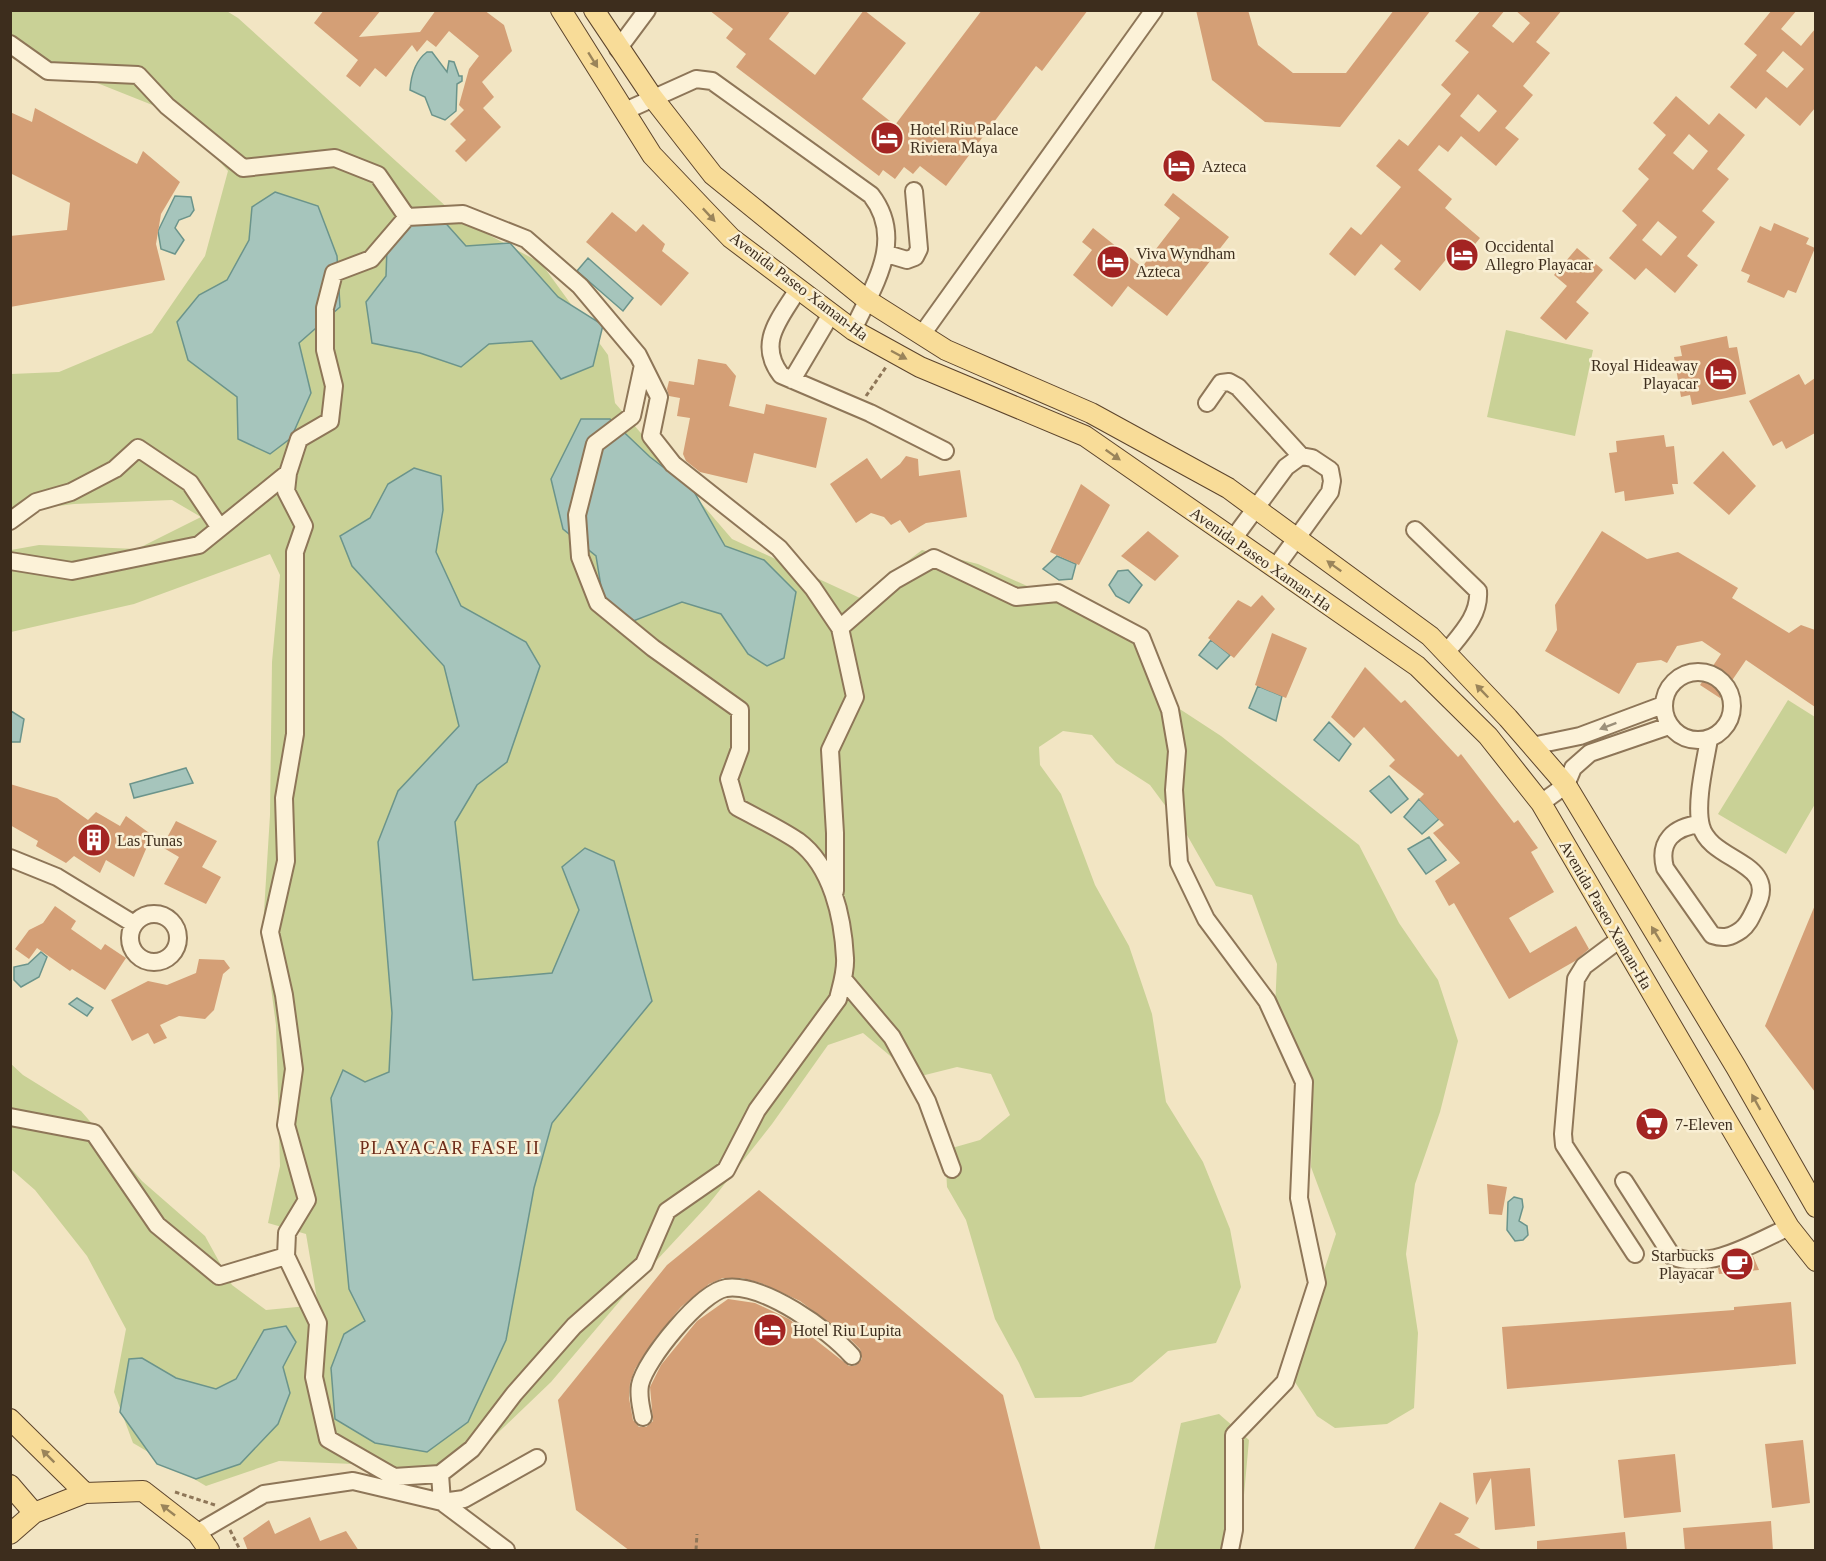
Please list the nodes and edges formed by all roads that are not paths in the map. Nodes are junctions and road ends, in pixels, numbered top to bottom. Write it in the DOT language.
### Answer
graph roads {
  1 [pos="561,10"];
  2 [pos="594,10"];
  3 [pos="647,10"];
  4 [pos="1154,10"];
  5 [pos="10,44"];
  6 [pos="618,49"];
  7 [pos="653,98"];
  8 [pos="625,111"];
  9 [pos="914,191"];
  10 [pos="407,217"];
  11 [pos="887,254"];
  12 [pos="798,289"];
  13 [pos="867,300"];
  14 [pos="831,314"];
  15 [pos="853,330"];
  16 [pos="923,333"];
  17 [pos="643,365"];
  18 [pos="792,380"];
  19 [pos="1207,403"];
  20 [pos="1091,413"];
  21 [pos="1085,436"];
  22 [pos="945,451"];
  23 [pos="1300,456"];
  24 [pos="288,473"];
  25 [pos="1255,508"];
  26 [pos="10,520"];
  27 [pos="220,528"];
  28 [pos="1415,530"];
  29 [pos="1296,538"];
  30 [pos="1233,539"];
  31 [pos="10,561"];
  32 [pos="1275,568"];
  33 [pos="840,628"];
  34 [pos="1446,653"];
  35 [pos="1663,705"];
  36 [pos="1508,718"];
  37 [pos="1669,726"];
  38 [pos="1488,736"];
  39 [pos="1708,739"];
  40 [pos="1532,746"];
  41 [pos="1566,785"];
  42 [pos="1541,803"];
  43 [pos="1700,824"];
  44 [pos="10,858"];
  45 [pos="835,895"];
  46 [pos="134,924"];
  47 [pos="1620,939"];
  48 [pos="843,979"];
  49 [pos="10,1117"];
  50 [pos="1777,1140"];
  51 [pos="1749,1160"];
  52 [pos="952,1169"];
  53 [pos="1624,1181"];
  54 [pos="1815,1207"];
  55 [pos="1789,1227"];
  56 [pos="1635,1254"];
  57 [pos="286,1256"];
  58 [pos="1815,1261"];
  59 [pos="852,1356"];
  60 [pos="643,1417"];
  61 [pos="10,1419"];
  62 [pos="537,1458"];
  63 [pos="440,1474"];
  64 [pos="10,1485"];
  65 [pos="85,1493"];
  66 [pos="442,1502"];
  67 [pos="34,1513"];
  68 [pos="197,1533"];
  69 [pos="10,1534"];
  70 [pos="209,1551"];
  71 [pos="506,1551"];
  72 [pos="1230,1551"];
  1 -- 8 [label="main road, Avenida Paseo Xaman-Ha, one-way"];
  2 -- 6 [label="main road, Avenida Paseo Xaman-Ha"];
  3 -- 6 [label="street"];
  4 -- 16 [label="street"];
  5 -- 10 [label="street"];
  6 -- 7 [label="main road, Avenida Paseo Xaman-Ha"];
  7 -- 8 [label="street"];
  7 -- 11 [label="street"];
  7 -- 13 [label="main road, Avenida Paseo Xaman-Ha"];
  8 -- 12 [label="main road, Avenida Paseo Xaman-Ha, one-way"];
  9 -- 11 [label="street"];
  10 -- 17 [label="street"];
  10 -- 24 [label="street"];
  11 -- 13 [label="street"];
  12 -- 14 [label="main road, Avenida Paseo Xaman-Ha"];
  12 -- 18 [label="street"];
  13 -- 15 [label="street"];
  13 -- 16 [label="main road, Avenida Paseo Xaman-Ha"];
  14 -- 15 [label="main road, Avenida Paseo Xaman-Ha"];
  14 -- 18 [label="street"];
  15 -- 21 [label="main road, Avenida Paseo Xaman-Ha, one-way"];
  16 -- 20 [label="main road, Avenida Paseo Xaman-Ha"];
  17 -- 33 [label="street"];
  17 -- 45 [label="street"];
  18 -- 22 [label="street"];
  19 -- 23 [label="street"];
  20 -- 21 [label="street"];
  20 -- 25 [label="main road, Avenida Paseo Xaman-Ha"];
  21 -- 30 [label="main road, Avenida Paseo Xaman-Ha, one-way"];
  23 -- 25 [label="street"];
  23 -- 29 [label="street"];
  24 -- 27 [label="street"];
  24 -- 57 [label="street"];
  25 -- 29 [label="main road, Avenida Paseo Xaman-Ha"];
  25 -- 30 [label="street"];
  26 -- 27 [label="street"];
  27 -- 31 [label="street"];
  28 -- 34 [label="street"];
  29 -- 32 [label="street"];
  34 -- 29 [label="main road, Avenida Paseo Xaman-Ha, one-way"];
  30 -- 32 [label="main road, Avenida Paseo Xaman-Ha"];
  32 -- 38 [label="main road, Avenida Paseo Xaman-Ha"];
  33 -- 45 [label="street"];
  33 -- 72 [label="street"];
  36 -- 34 [label="main road, Avenida Paseo Xaman-Ha, one-way"];
  35 -- 37 [label="street"];
  35 -- 39 [label="street"];
  35 -- 40 [label="street, one-way"];
  36 -- 38 [label="main road"];
  36 -- 40 [label="main road, Avenida Paseo Xaman-Ha"];
  37 -- 39 [label="street"];
  37 -- 41 [label="street"];
  38 -- 42 [label="main road, Avenida Paseo Xaman-Ha"];
  39 -- 43 [label="street"];
  40 -- 41 [label="main road, Avenida Paseo Xaman-Ha"];
  41 -- 42 [label="street"];
  50 -- 41 [label="main road, Avenida Paseo Xaman-Ha, one-way"];
  42 -- 47 [label="main road, Avenida Paseo Xaman-Ha"];
  43 -- 43 [label="street"];
  44 -- 46 [label="street"];
  45 -- 48 [label="street"];
  47 -- 51 [label="main road, Avenida Paseo Xaman-Ha"];
  47 -- 56 [label="street"];
  48 -- 52 [label="street"];
  48 -- 63 [label="street"];
  49 -- 57 [label="street"];
  50 -- 51 [label="main road"];
  50 -- 54 [label="main road, Avenida Paseo Xaman-Ha"];
  51 -- 55 [label="main road, Avenida Paseo Xaman-Ha"];
  53 -- 55 [label="street"];
  55 -- 58 [label="main road, Avenida Paseo Xaman-Ha"];
  57 -- 63 [label="street"];
  59 -- 60 [label="street"];
  65 -- 61 [label="main road, one-way"];
  62 -- 66 [label="street"];
  63 -- 66 [label="street"];
  64 -- 67 [label="main road"];
  65 -- 67 [label="main road"];
  68 -- 65 [label="main road, one-way"];
  66 -- 68 [label="street"];
  66 -- 71 [label="street"];
  67 -- 69 [label="main road"];
  68 -- 70 [label="main road"];
}
